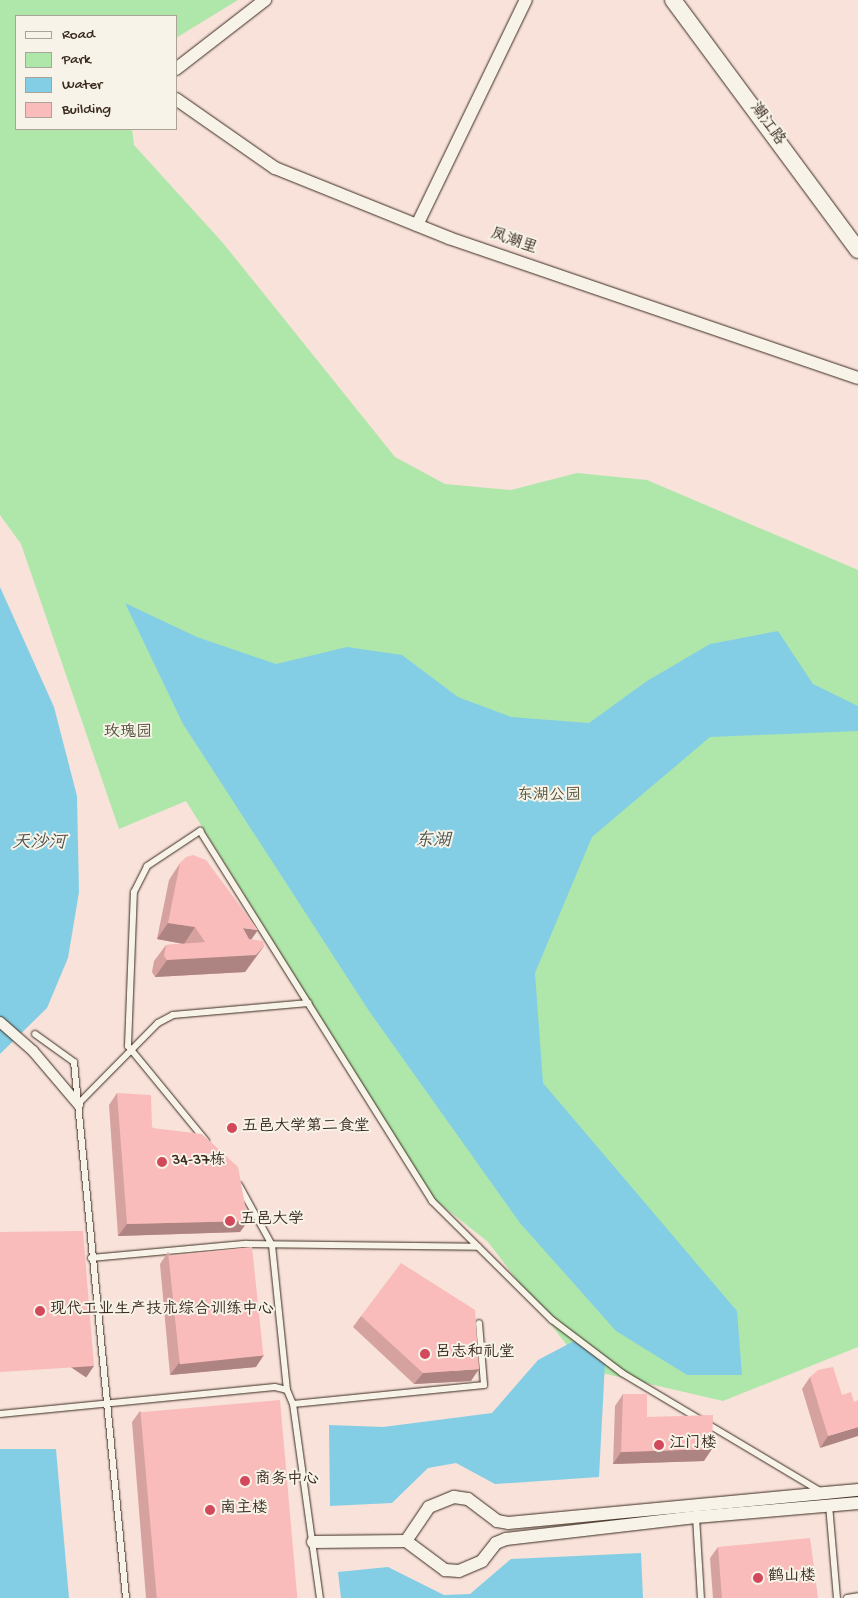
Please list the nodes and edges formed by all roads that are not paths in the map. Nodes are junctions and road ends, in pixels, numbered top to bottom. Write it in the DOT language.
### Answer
graph roads {
  1 [pos="266,0"];
  2 [pos="526,0"];
  3 [pos="673,0"];
  4 [pos="178,67"];
  5 [pos="178,100"];
  6 [pos="417,225"];
  7 [pos="858,250"];
  8 [pos="858,378"];
  9 [pos="308,1003"];
  10 [pos="0,1022"];
  11 [pos="35,1034"];
  12 [pos="131,1050"];
  13 [pos="78,1104"];
  14 [pos="210,1146"];
  15 [pos="234,1175"];
  16 [pos="272,1245"];
  17 [pos="478,1248"];
  18 [pos="91,1258"];
  19 [pos="479,1323"];
  20 [pos="287,1390"];
  21 [pos="293,1404"];
  22 [pos="106,1406"];
  23 [pos="0,1414"];
  24 [pos="858,1490"];
  25 [pos="823,1493"];
  26 [pos="858,1503"];
  27 [pos="830,1507"];
  28 [pos="696,1516"];
  29 [pos="406,1541"];
  30 [pos="313,1542"];
  31 [pos="858,1596"];
  32 [pos="126,1598"];
  33 [pos="320,1598"];
  34 [pos="702,1598"];
  35 [pos="837,1598"];
  36 [pos="847,1598"];
  1 -- 4 [label="street"];
  2 -- 6 [label="street"];
  3 -- 7 [label="street, 潮江路"];
  5 -- 6 [label="street, 凤潮里"];
  6 -- 8 [label="street, 凤潮里"];
  9 -- 12 [label="lane"];
  9 -- 12 [label="lane"];
  9 -- 17 [label="lane"];
  10 -- 13 [label="street"];
  11 -- 13 [label="lane"];
  12 -- 13 [label="lane"];
  12 -- 14 [label="lane"];
  13 -- 18 [label="lane"];
  15 -- 16 [label="lane"];
  16 -- 17 [label="lane"];
  16 -- 18 [label="lane"];
  16 -- 20 [label="lane"];
  17 -- 25 [label="lane"];
  18 -- 22 [label="lane"];
  19 -- 21 [label="lane"];
  20 -- 21 [label="lane"];
  20 -- 22 [label="lane"];
  21 -- 30 [label="lane"];
  22 -- 23 [label="lane"];
  22 -- 32 [label="lane"];
  24 -- 25 [label="street"];
  25 -- 27 [label="lane"];
  25 -- 29 [label="street"];
  26 -- 27 [label="street"];
  27 -- 28 [label="street"];
  27 -- 35 [label="lane"];
  28 -- 29 [label="street"];
  28 -- 34 [label="lane"];
  29 -- 30 [label="street"];
  30 -- 33 [label="lane"];
  31 -- 36 [label="lane"];
}
